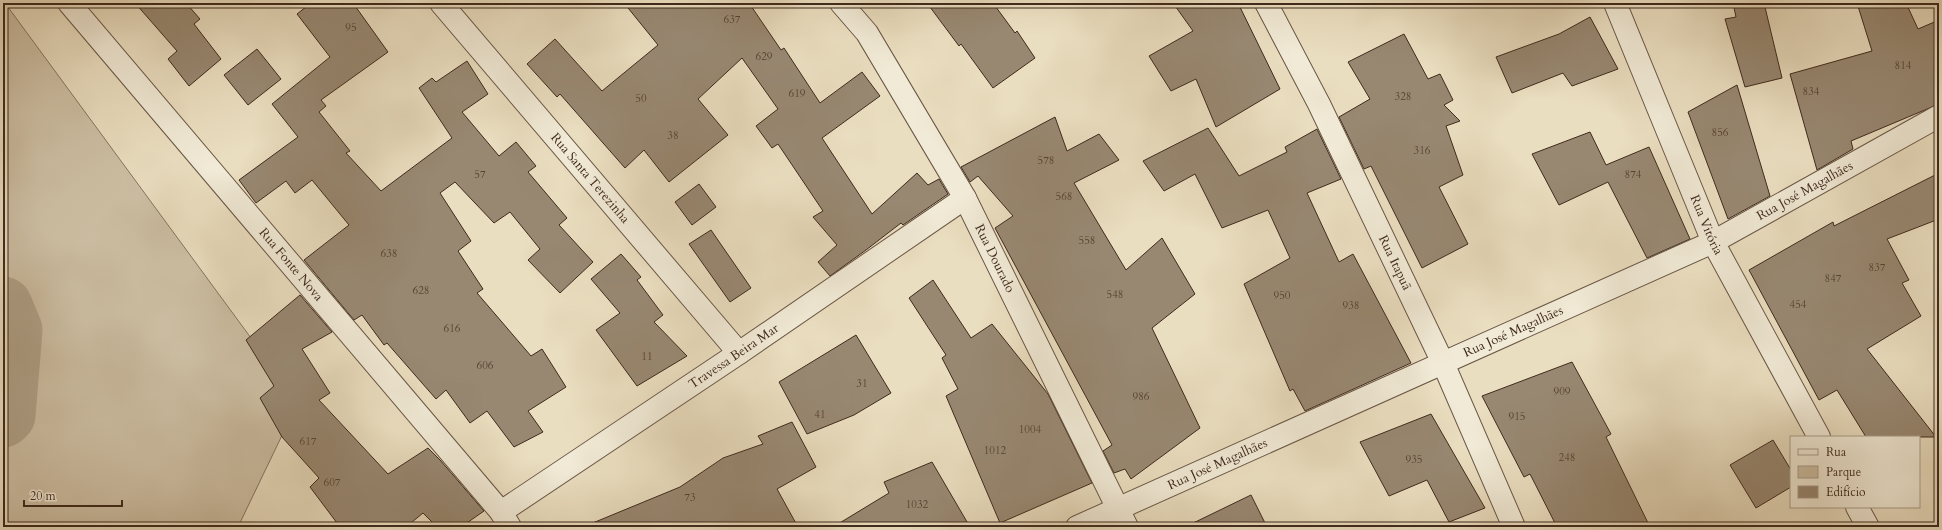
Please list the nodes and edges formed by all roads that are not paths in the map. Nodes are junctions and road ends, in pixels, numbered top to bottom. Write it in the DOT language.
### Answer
graph roads {
  1 [pos="69,3"];
  2 [pos="441,3"];
  3 [pos="841,3"];
  4 [pos="1266,3"];
  5 [pos="1615,3"];
  6 [pos="1939,116"];
  7 [pos="965,198"];
  8 [pos="1713,242"];
  9 [pos="739,353"];
  10 [pos="1443,363"];
  11 [pos="1818,436"];
  12 [pos="1858,508"];
  13 [pos="1123,518"];
  14 [pos="506,519"];
  15 [pos="1077,527"];
  16 [pos="1514,527"];
  17 [pos="1868,527"];
  1 -- 14 [label="street, Rua Fonte Nova"];
  2 -- 9 [label="street, Rua Santa Terezinha"];
  3 -- 7 [label="street, Rua Dourado"];
  4 -- 10 [label="street, Rua Itapuã"];
  5 -- 8 [label="street, Rua Vitória"];
  6 -- 8 [label="street, Rua José Magalhães"];
  7 -- 9 [label="street, Travessa Beira Mar"];
  7 -- 13 [label="street, Rua Dourado"];
  8 -- 10 [label="street, Rua José Magalhães"];
  8 -- 11 [label="street, Rua Vitória"];
  9 -- 14 [label="street, Travessa Beira Mar"];
  10 -- 13 [label="street, Rua José Magalhães"];
  10 -- 16 [label="street, Rua Itapuã"];
  12 -- 17 [label="street"];
  13 -- 15 [label="street, Rua José Magalhães"];
}
